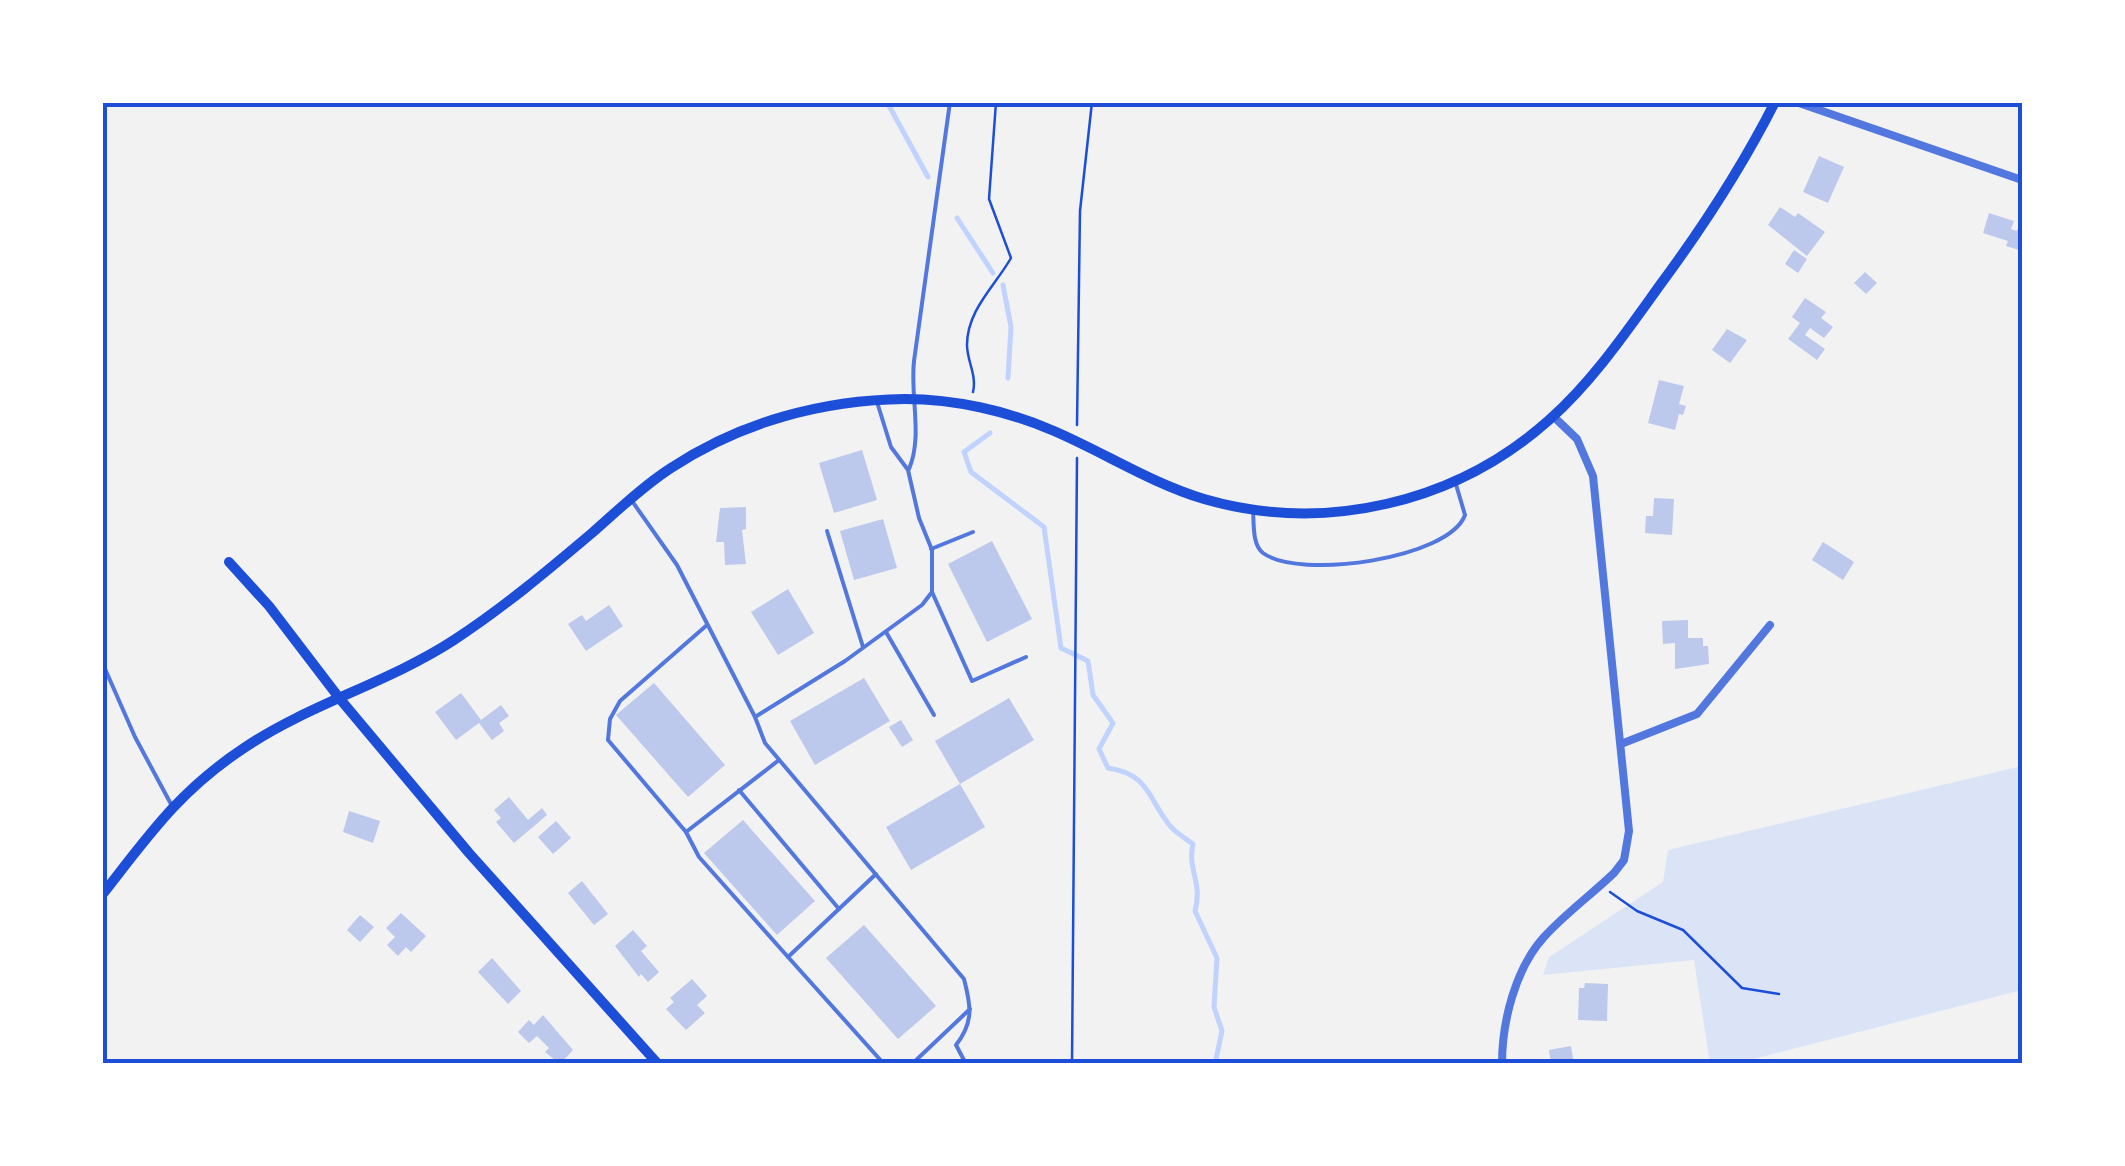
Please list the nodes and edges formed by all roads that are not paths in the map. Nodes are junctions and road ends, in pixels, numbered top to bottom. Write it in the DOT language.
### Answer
graph roads {
  1 [pos="950,102"];
  2 [pos="1775,102"];
  3 [pos="1796,102"];
  4 [pos="2022,180"];
  5 [pos="912,399"];
  6 [pos="877,400"];
  7 [pos="1554,416"];
  8 [pos="908,470"];
  9 [pos="1456,481"];
  10 [pos="632,500"];
  11 [pos="1254,510"];
  12 [pos="827,531"];
  13 [pos="973,532"];
  14 [pos="931,549"];
  15 [pos="229,562"];
  16 [pos="932,592"];
  17 [pos="708,624"];
  18 [pos="1770,626"];
  19 [pos="886,632"];
  20 [pos="863,648"];
  21 [pos="1026,656"];
  22 [pos="102,662"];
  23 [pos="340,699"];
  24 [pos="934,715"];
  25 [pos="755,717"];
  26 [pos="1622,744"];
  27 [pos="778,760"];
  28 [pos="740,790"];
  29 [pos="172,806"];
  30 [pos="686,832"];
  31 [pos="876,874"];
  32 [pos="102,895"];
  33 [pos="839,909"];
  34 [pos="788,958"];
  35 [pos="972,1007"];
  36 [pos="658,1064"];
  37 [pos="884,1064"];
  38 [pos="912,1064"];
  39 [pos="966,1064"];
  40 [pos="1502,1064"];
  1 -- 5 [label="lane"];
  2 -- 7 [label="main road"];
  3 -- 4 [label="street"];
  5 -- 6 [label="main road"];
  5 -- 8 [label="lane"];
  5 -- 11 [label="main road"];
  6 -- 8 [label="lane"];
  6 -- 10 [label="main road"];
  7 -- 9 [label="main road"];
  7 -- 26 [label="street"];
  8 -- 14 [label="lane"];
  9 -- 11 [label="main road"];
  9 -- 11 [label="lane"];
  10 -- 17 [label="lane"];
  10 -- 23 [label="main road"];
  12 -- 20 [label="lane"];
  13 -- 14 [label="lane"];
  14 -- 16 [label="lane"];
  15 -- 23 [label="main road"];
  16 -- 19 [label="lane"];
  16 -- 21 [label="lane"];
  17 -- 25 [label="lane"];
  17 -- 30 [label="lane"];
  18 -- 26 [label="street"];
  19 -- 20 [label="lane"];
  19 -- 24 [label="lane"];
  20 -- 25 [label="lane"];
  22 -- 29 [label="lane"];
  23 -- 29 [label="main road"];
  23 -- 36 [label="main road"];
  25 -- 27 [label="lane"];
  26 -- 40 [label="street"];
  27 -- 28 [label="lane"];
  27 -- 31 [label="lane"];
  28 -- 30 [label="lane"];
  28 -- 33 [label="lane"];
  29 -- 32 [label="main road"];
  30 -- 34 [label="lane"];
  31 -- 33 [label="lane"];
  31 -- 35 [label="lane"];
  33 -- 34 [label="lane"];
  34 -- 37 [label="lane"];
  35 -- 38 [label="lane"];
  35 -- 39 [label="lane"];
}
